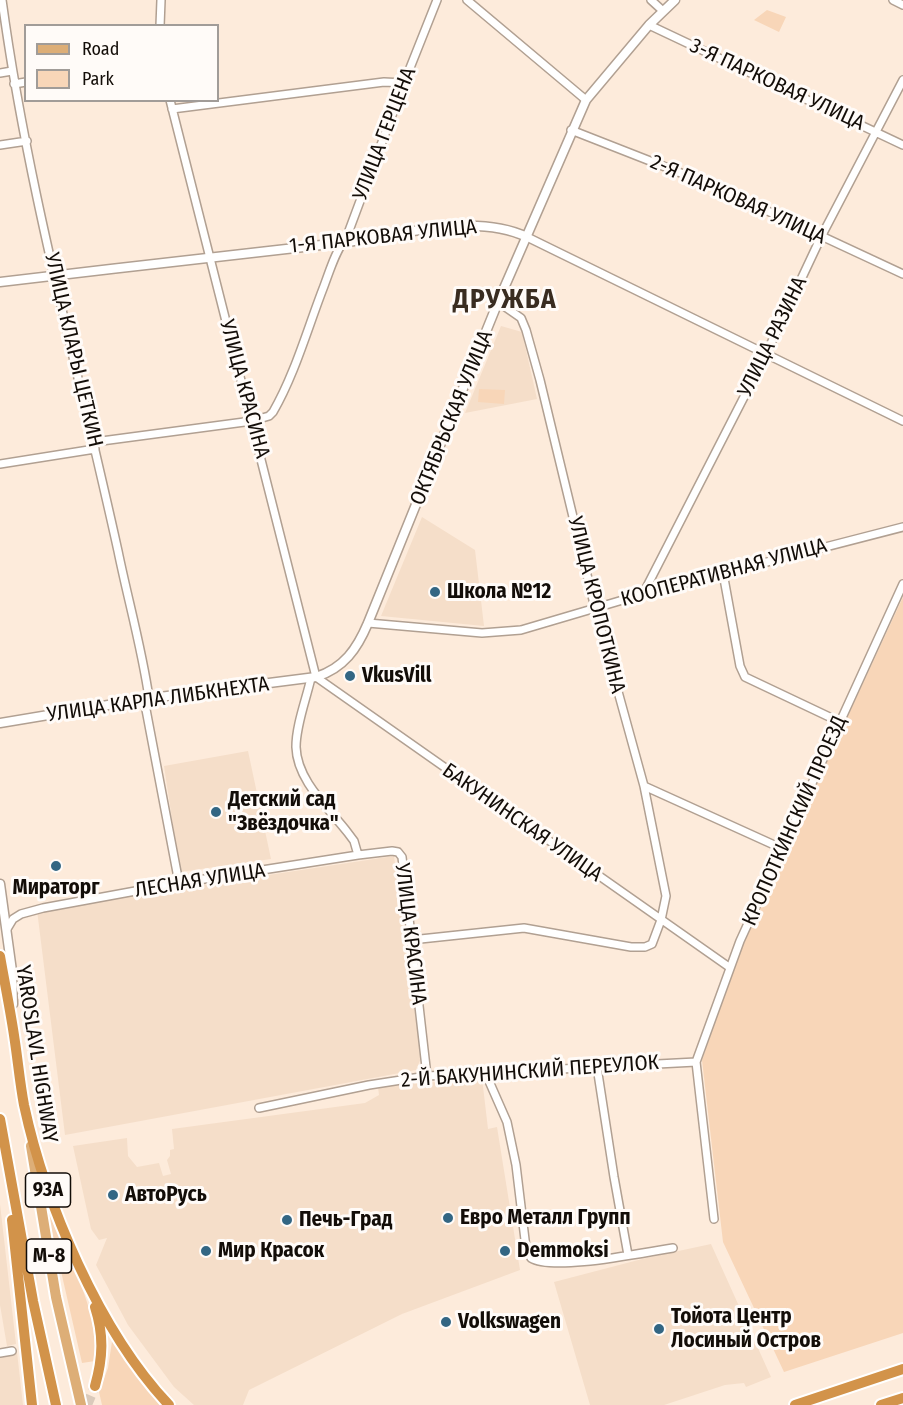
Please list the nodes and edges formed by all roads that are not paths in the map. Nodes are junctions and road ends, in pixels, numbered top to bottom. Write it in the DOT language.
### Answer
graph roads {
  1 [pos="2,0"];
  2 [pos="161,0"];
  3 [pos="437,0"];
  4 [pos="468,0"];
  5 [pos="651,0"];
  6 [pos="675,0"];
  7 [pos="893,0"];
  8 [pos="903,5"];
  9 [pos="663,11"];
  10 [pos="160,24"];
  11 [pos="650,25"];
  12 [pos="12,71"];
  13 [pos="0,73"];
  14 [pos="903,80"];
  15 [pos="24,82"];
  16 [pos="404,83"];
  17 [pos="14,84"];
  18 [pos="219,100"];
  19 [pos="586,100"];
  20 [pos="199,102"];
  21 [pos="171,105"];
  22 [pos="571,130"];
  23 [pos="876,131"];
  24 [pos="27,141"];
  25 [pos="0,145"];
  26 [pos="903,145"];
  27 [pos="526,237"];
  28 [pos="821,237"];
  29 [pos="342,243"];
  30 [pos="209,256"];
  31 [pos="903,274"];
  32 [pos="55,276"];
  33 [pos="0,282"];
  34 [pos="498,302"];
  35 [pos="766,354"];
  36 [pos="903,420"];
  37 [pos="252,421"];
  38 [pos="95,446"];
  39 [pos="0,464"];
  40 [pos="903,527"];
  41 [pos="723,573"];
  42 [pos="903,584"];
  43 [pos="643,594"];
  44 [pos="595,608"];
  45 [pos="368,623"];
  46 [pos="314,678"];
  47 [pos="147,698"];
  48 [pos="840,722"];
  49 [pos="0,723"];
  50 [pos="644,786"];
  51 [pos="783,849"];
  52 [pos="358,855"];
  53 [pos="179,883"];
  54 [pos="0,884"];
  55 [pos="3,906"];
  56 [pos="21,914"];
  57 [pos="661,920"];
  58 [pos="6,931"];
  59 [pos="411,940"];
  60 [pos="0,957"];
  61 [pos="729,967"];
  62 [pos="14,1032"];
  63 [pos="696,1062"];
  64 [pos="597,1067"];
  65 [pos="485,1072"];
  66 [pos="427,1076"];
  67 [pos="24,1105"];
  68 [pos="259,1108"];
  69 [pos="1,1123"];
  70 [pos="714,1219"];
  71 [pos="673,1248"];
  72 [pos="628,1255"];
  73 [pos="82,1272"];
  74 [pos="12,1351"];
  75 [pos="0,1353"];
  76 [pos="903,1369"];
  77 [pos="95,1386"];
  78 [pos="903,1398"];
  79 [pos="56,1401"];
  80 [pos="33,1405"];
  81 [pos="81,1405"];
  82 [pos="169,1405"];
  83 [pos="795,1405"];
  84 [pos="881,1405"];
  1 -- 12 [label="street, УЛИЦА КЛАРЫ ЦЕТКИН"];
  2 -- 10 [label="street"];
  3 -- 16 [label="street, УЛИЦА ГЕРЦЕНА"];
  4 -- 19 [label="street"];
  5 -- 9 [label="street"];
  6 -- 9 [label="street, ОКТЯБРЬСКАЯ УЛИЦА"];
  7 -- 8 [label="street"];
  9 -- 11 [label="street, ОКТЯБРЬСКАЯ УЛИЦА"];
  11 -- 19 [label="street, ОКТЯБРЬСКАЯ УЛИЦА"];
  11 -- 23 [label="street, 3-Я ПАРКОВАЯ УЛИЦА"];
  12 -- 13 [label="street"];
  12 -- 17 [label="street, УЛИЦА КЛАРЫ ЦЕТКИН"];
  14 -- 23 [label="street, УЛИЦА РАЗИНА"];
  15 -- 17 [label="street"];
  16 -- 18 [label="street"];
  16 -- 29 [label="street, УЛИЦА ГЕРЦЕНА"];
  17 -- 24 [label="street, УЛИЦА КЛАРЫ ЦЕТКИН"];
  19 -- 22 [label="street, ОКТЯБРЬСКАЯ УЛИЦА"];
  20 -- 21 [label="street"];
  21 -- 30 [label="street, УЛИЦА КРАСИНА"];
  22 -- 27 [label="street, ОКТЯБРЬСКАЯ УЛИЦА"];
  22 -- 28 [label="street, 2-Я ПАРКОВАЯ УЛИЦА"];
  23 -- 26 [label="street, 3-Я ПАРКОВАЯ УЛИЦА"];
  23 -- 28 [label="street, УЛИЦА РАЗИНА"];
  24 -- 25 [label="street"];
  24 -- 32 [label="street, УЛИЦА КЛАРЫ ЦЕТКИН"];
  27 -- 29 [label="street, 1-Я ПАРКОВАЯ УЛИЦА"];
  27 -- 34 [label="street, ОКТЯБРЬСКАЯ УЛИЦА"];
  27 -- 35 [label="street, 1-Я ПАРКОВАЯ УЛИЦА"];
  28 -- 31 [label="street, 2-Я ПАРКОВАЯ УЛИЦА"];
  28 -- 35 [label="street, УЛИЦА РАЗИНА"];
  29 -- 30 [label="street, 1-Я ПАРКОВАЯ УЛИЦА"];
  29 -- 37 [label="street, УЛИЦА ГЕРЦЕНА"];
  30 -- 32 [label="street, 1-Я ПАРКОВАЯ УЛИЦА"];
  30 -- 37 [label="street, УЛИЦА КРАСИНА"];
  32 -- 33 [label="street, 1-Я ПАРКОВАЯ УЛИЦА"];
  32 -- 38 [label="street, УЛИЦА КЛАРЫ ЦЕТКИН"];
  34 -- 44 [label="street, УЛИЦА КРОПОТКИНА"];
  34 -- 45 [label="street, ОКТЯБРЬСКАЯ УЛИЦА"];
  35 -- 36 [label="street, 1-Я ПАРКОВАЯ УЛИЦА"];
  35 -- 43 [label="street, УЛИЦА РАЗИНА"];
  37 -- 38 [label="street"];
  37 -- 46 [label="street, УЛИЦА КРАСИНА"];
  38 -- 39 [label="street"];
  38 -- 47 [label="street, УЛИЦА КЛАРЫ ЦЕТКИН"];
  40 -- 41 [label="street, КООПЕРАТИВНАЯ УЛИЦА"];
  41 -- 43 [label="street, КООПЕРАТИВНАЯ УЛИЦА"];
  41 -- 48 [label="street"];
  42 -- 48 [label="street, КРОПОТКИНСКИЙ ПРОЕЗД"];
  43 -- 44 [label="street, КООПЕРАТИВНАЯ УЛИЦА"];
  44 -- 45 [label="street, КООПЕРАТИВНАЯ УЛИЦА"];
  44 -- 50 [label="street, УЛИЦА КРОПОТКИНА"];
  45 -- 46 [label="street, ОКТЯБРЬСКАЯ УЛИЦА"];
  46 -- 47 [label="street, УЛИЦА КАРЛА ЛИБКНЕХТА"];
  46 -- 52 [label="street, УЛИЦА КРАСИНА"];
  46 -- 57 [label="street, БАКУНИНСКАЯ УЛИЦА"];
  47 -- 49 [label="street, УЛИЦА КАРЛА ЛИБКНЕХТА"];
  47 -- 53 [label="street, УЛИЦА КЛАРЫ ЦЕТКИН"];
  48 -- 51 [label="street, КРОПОТКИНСКИЙ ПРОЕЗД"];
  50 -- 51 [label="street"];
  50 -- 57 [label="street, УЛИЦА КРОПОТКИНА"];
  51 -- 61 [label="street, КРОПОТКИНСКИЙ ПРОЕЗД"];
  52 -- 53 [label="street, ЛЕСНАЯ УЛИЦА"];
  52 -- 59 [label="street, УЛИЦА КРАСИНА"];
  53 -- 56 [label="street, ЛЕСНАЯ УЛИЦА"];
  54 -- 55 [label="street"];
  55 -- 56 [label="street"];
  55 -- 58 [label="street"];
  56 -- 58 [label="street"];
  57 -- 59 [label="street, УЛИЦА КРОПОТКИНА"];
  57 -- 61 [label="street, БАКУНИНСКАЯ УЛИЦА"];
  58 -- 62 [label="street"];
  59 -- 66 [label="street, УЛИЦА КРАСИНА"];
  60 -- 62 [label="highway, YAROSLAVL HIGHWAY / М-8"];
  61 -- 63 [label="street, КРОПОТКИНСКИЙ ПРОЕЗД"];
  62 -- 67 [label="highway, YAROSLAVL HIGHWAY / М-8"];
  63 -- 64 [label="street, 2-Й БАКУНИНСКИЙ ПЕРЕУЛОК"];
  63 -- 70 [label="street"];
  64 -- 65 [label="street, 2-Й БАКУНИНСКИЙ ПЕРЕУЛОК"];
  64 -- 72 [label="street"];
  65 -- 66 [label="street, 2-Й БАКУНИНСКИЙ ПЕРЕУЛОК"];
  65 -- 72 [label="street"];
  66 -- 68 [label="street, 2-Й БАКУНИНСКИЙ ПЕРЕУЛОК"];
  67 -- 73 [label="highway, 93A"];
  67 -- 81 [label="main road, YAROSLAVL HIGHWAY / М-8"];
  69 -- 79 [label="highway, М-8"];
  69 -- 80 [label="highway"];
  71 -- 72 [label="street"];
  73 -- 77 [label="highway, 93A"];
  73 -- 82 [label="highway, 93A"];
  74 -- 75 [label="street"];
  76 -- 83 [label="highway"];
  78 -- 84 [label="highway"];
}
